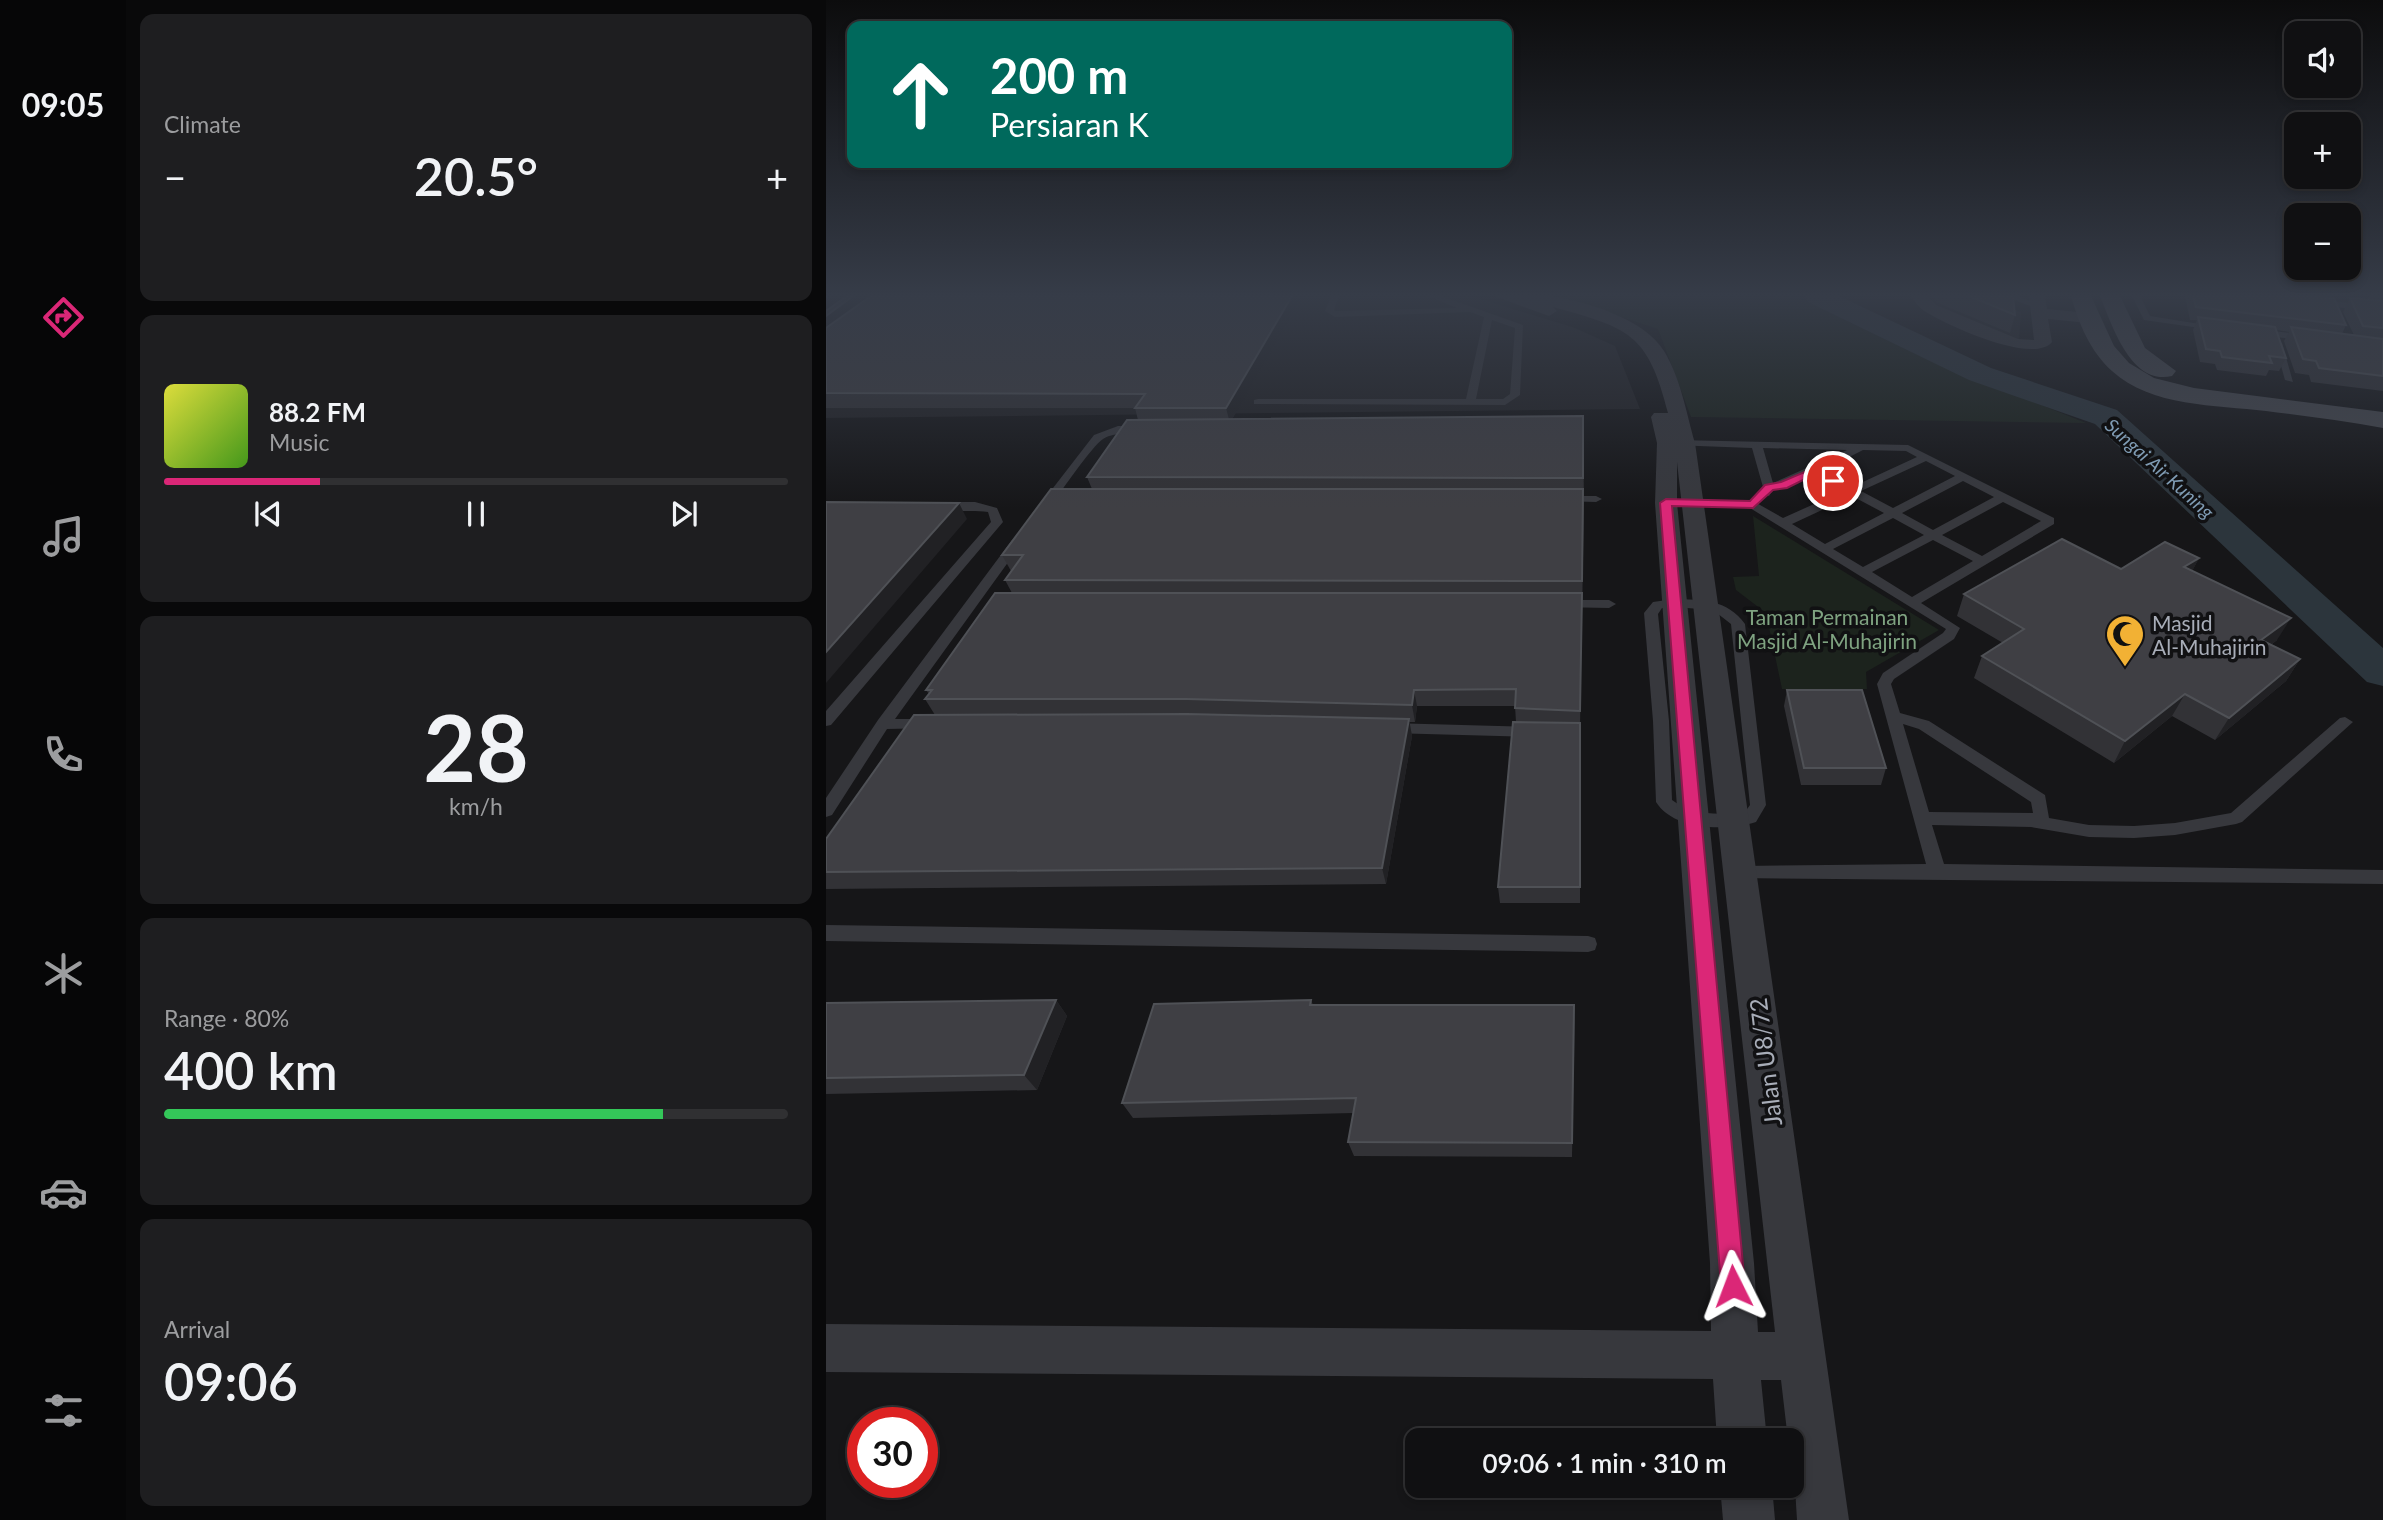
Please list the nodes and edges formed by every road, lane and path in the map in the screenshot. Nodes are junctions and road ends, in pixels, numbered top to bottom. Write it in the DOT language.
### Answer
graph roads {
  1 [pos="1477,367"];
  2 [pos="1517,367"];
  3 [pos="1644,367"];
  4 [pos="1661,367"];
  5 [pos="2122,367"];
  6 [pos="2158,367"];
  7 [pos="2285,367"];
  8 [pos="2290,380"];
  9 [pos="1258,402"];
  10 [pos="1469,402"];
  11 [pos="2383,409"];
  12 [pos="2383,420"];
  13 [pos="1160,429"];
  14 [pos="1676,443"];
  15 [pos="1757,446"];
  16 [pos="1860,447"];
  17 [pos="1926,457"];
  18 [pos="1814,471"];
  19 [pos="1964,476"];
  20 [pos="1769,487"];
  21 [pos="1852,491"];
  22 [pos="2005,496"];
  23 [pos="1554,499"];
  24 [pos="1596,499"];
  25 [pos="1666,503"];
  26 [pos="1694,503"];
  27 [pos="1753,505"];
  28 [pos="921,506"];
  29 [pos="1892,513"];
  30 [pos="1783,523"];
  31 [pos="1932,535"];
  32 [pos="1824,548"];
  33 [pos="1984,562"];
  34 [pos="1863,572"];
  35 [pos="1688,585"];
  36 [pos="1913,602"];
  37 [pos="1553,604"];
  38 [pos="1609,604"];
  39 [pos="1893,716"];
  40 [pos="826,721"];
  41 [pos="2345,722"];
  42 [pos="883,724"];
  43 [pos="951,724"];
  44 [pos="1371,728"];
  45 [pos="1548,733"];
  46 [pos="826,811"];
  47 [pos="1923,818"];
  48 [pos="1693,819"];
  49 [pos="1735,820"];
  50 [pos="2031,821"];
  51 [pos="1937,871"];
  52 [pos="1742,873"];
  53 [pos="2382,877"];
  54 [pos="826,933"];
  55 [pos="1588,944"];
  56 [pos="826,1348"];
  57 [pos="1735,1355"];
  58 [pos="1801,1356"];
  59 [pos="1741,1428"];
  60 [pos="1747,1498"];
  61 [pos="1749,1520"];
  62 [pos="1823,1520"];
  1 -- 10 [label="lane"];
  2 -- 10 [label="lane"];
  3 -- 14 [label="street"];
  4 -- 14 [label="street"];
  5 -- 12 [label="street"];
  6 -- 11 [label="street"];
  7 -- 8 [label="lane"];
  9 -- 10 [label="lane"];
  13 -- 42 [label="lane"];
  14 -- 15 [label="lane"];
  14 -- 25 [label="street"];
  14 -- 26 [label="street"];
  15 -- 16 [label="lane"];
  15 -- 20 [label="lane"];
  16 -- 17 [label="lane"];
  16 -- 18 [label="lane"];
  17 -- 19 [label="lane"];
  17 -- 21 [label="lane"];
  18 -- 20 [label="lane"];
  18 -- 21 [label="lane"];
  19 -- 22 [label="lane"];
  19 -- 29 [label="lane"];
  20 -- 27 [label="lane"];
  21 -- 29 [label="lane"];
  21 -- 30 [label="lane"];
  22 -- 31 [label="lane"];
  22 -- 33 [label="lane"];
  23 -- 24 [label="lane"];
  25 -- 26 [label="lane"];
  25 -- 35 [label="street"];
  26 -- 27 [label="lane"];
  26 -- 35 [label="street"];
  27 -- 30 [label="lane"];
  28 -- 40 [label="lane"];
  29 -- 31 [label="lane"];
  29 -- 32 [label="lane"];
  30 -- 32 [label="lane"];
  31 -- 33 [label="lane"];
  31 -- 34 [label="lane"];
  32 -- 34 [label="lane"];
  33 -- 36 [label="lane"];
  34 -- 36 [label="lane"];
  35 -- 48 [label="street"];
  35 -- 49 [label="street, Jalan U8/72"];
  36 -- 39 [label="lane"];
  37 -- 38 [label="lane"];
  39 -- 47 [label="lane"];
  39 -- 50 [label="lane"];
  41 -- 50 [label="lane"];
  42 -- 43 [label="lane"];
  42 -- 46 [label="lane"];
  44 -- 45 [label="lane"];
  47 -- 50 [label="lane"];
  47 -- 51 [label="lane"];
  48 -- 49 [label="lane"];
  48 -- 57 [label="street"];
  49 -- 52 [label="street, Jalan U8/72"];
  51 -- 52 [label="lane"];
  51 -- 53 [label="lane"];
  52 -- 58 [label="street, Jalan U8/72"];
  54 -- 55 [label="lane"];
  56 -- 57 [label="street"];
  57 -- 58 [label="street"];
  57 -- 59 [label="street"];
  58 -- 62 [label="street, Jalan U8/72"];
  60 -- 61 [label="street"];
}
